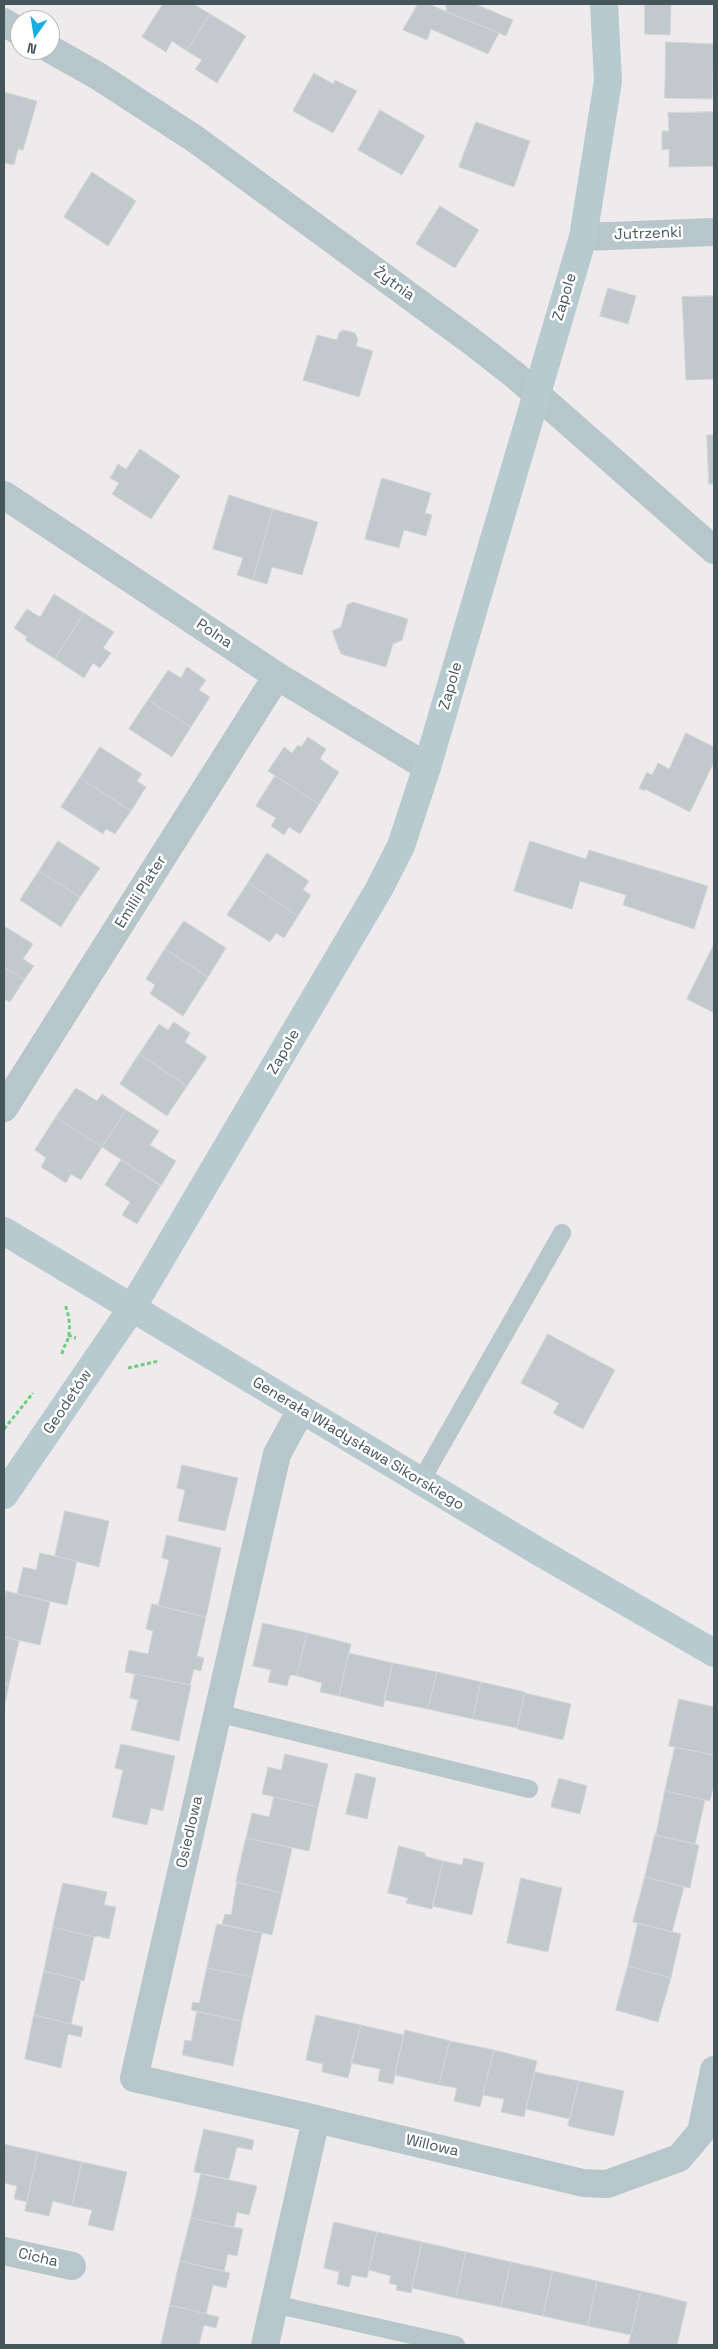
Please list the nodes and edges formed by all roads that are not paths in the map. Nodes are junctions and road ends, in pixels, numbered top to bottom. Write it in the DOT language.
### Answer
graph roads {
  1 [pos="604,4"];
  2 [pos="60,55"];
  3 [pos="714,232"];
  4 [pos="583,237"];
  5 [pos="536,393"];
  6 [pos="4,495"];
  7 [pos="714,550"];
  8 [pos="277,676"];
  9 [pos="427,768"];
  10 [pos="4,1108"];
  11 [pos="4,1230"];
  12 [pos="562,1232"];
  13 [pos="132,1308"];
  14 [pos="301,1410"];
  15 [pos="421,1481"];
  16 [pos="4,1495"];
  17 [pos="714,1652"];
  18 [pos="218,1713"];
  19 [pos="529,1789"];
  20 [pos="714,2070"];
  21 [pos="316,2118"];
  22 [pos="4,2250"];
  23 [pos="72,2266"];
  24 [pos="274,2304"];
  25 [pos="265,2345"];
  26 [pos="456,2345"];
  1 -- 4 [label="street, Zapole"];
  2 -- 5 [label="street, Żytnia"];
  3 -- 4 [label="street, Jutrzenki"];
  4 -- 5 [label="street, Zapole"];
  5 -- 7 [label="street, Żytnia"];
  5 -- 9 [label="street, Zapole"];
  6 -- 8 [label="street, Polna"];
  8 -- 9 [label="street, Polna"];
  8 -- 10 [label="street, Emilii Plater"];
  9 -- 13 [label="street, Zapole"];
  11 -- 13 [label="street, Generała Władysława Sikorskiego"];
  12 -- 15 [label="lane"];
  13 -- 14 [label="street, Generała Władysława Sikorskiego"];
  13 -- 16 [label="street, Geodetów"];
  14 -- 15 [label="street, Generała Władysława Sikorskiego"];
  14 -- 18 [label="street, Osiedlowa"];
  15 -- 17 [label="street, Generała Władysława Sikorskiego"];
  18 -- 19 [label="lane"];
  18 -- 21 [label="street, Osiedlowa"];
  20 -- 21 [label="street, Willowa"];
  21 -- 24 [label="street"];
  22 -- 23 [label="street, Cicha"];
  24 -- 25 [label="street"];
  24 -- 26 [label="lane"];
}
